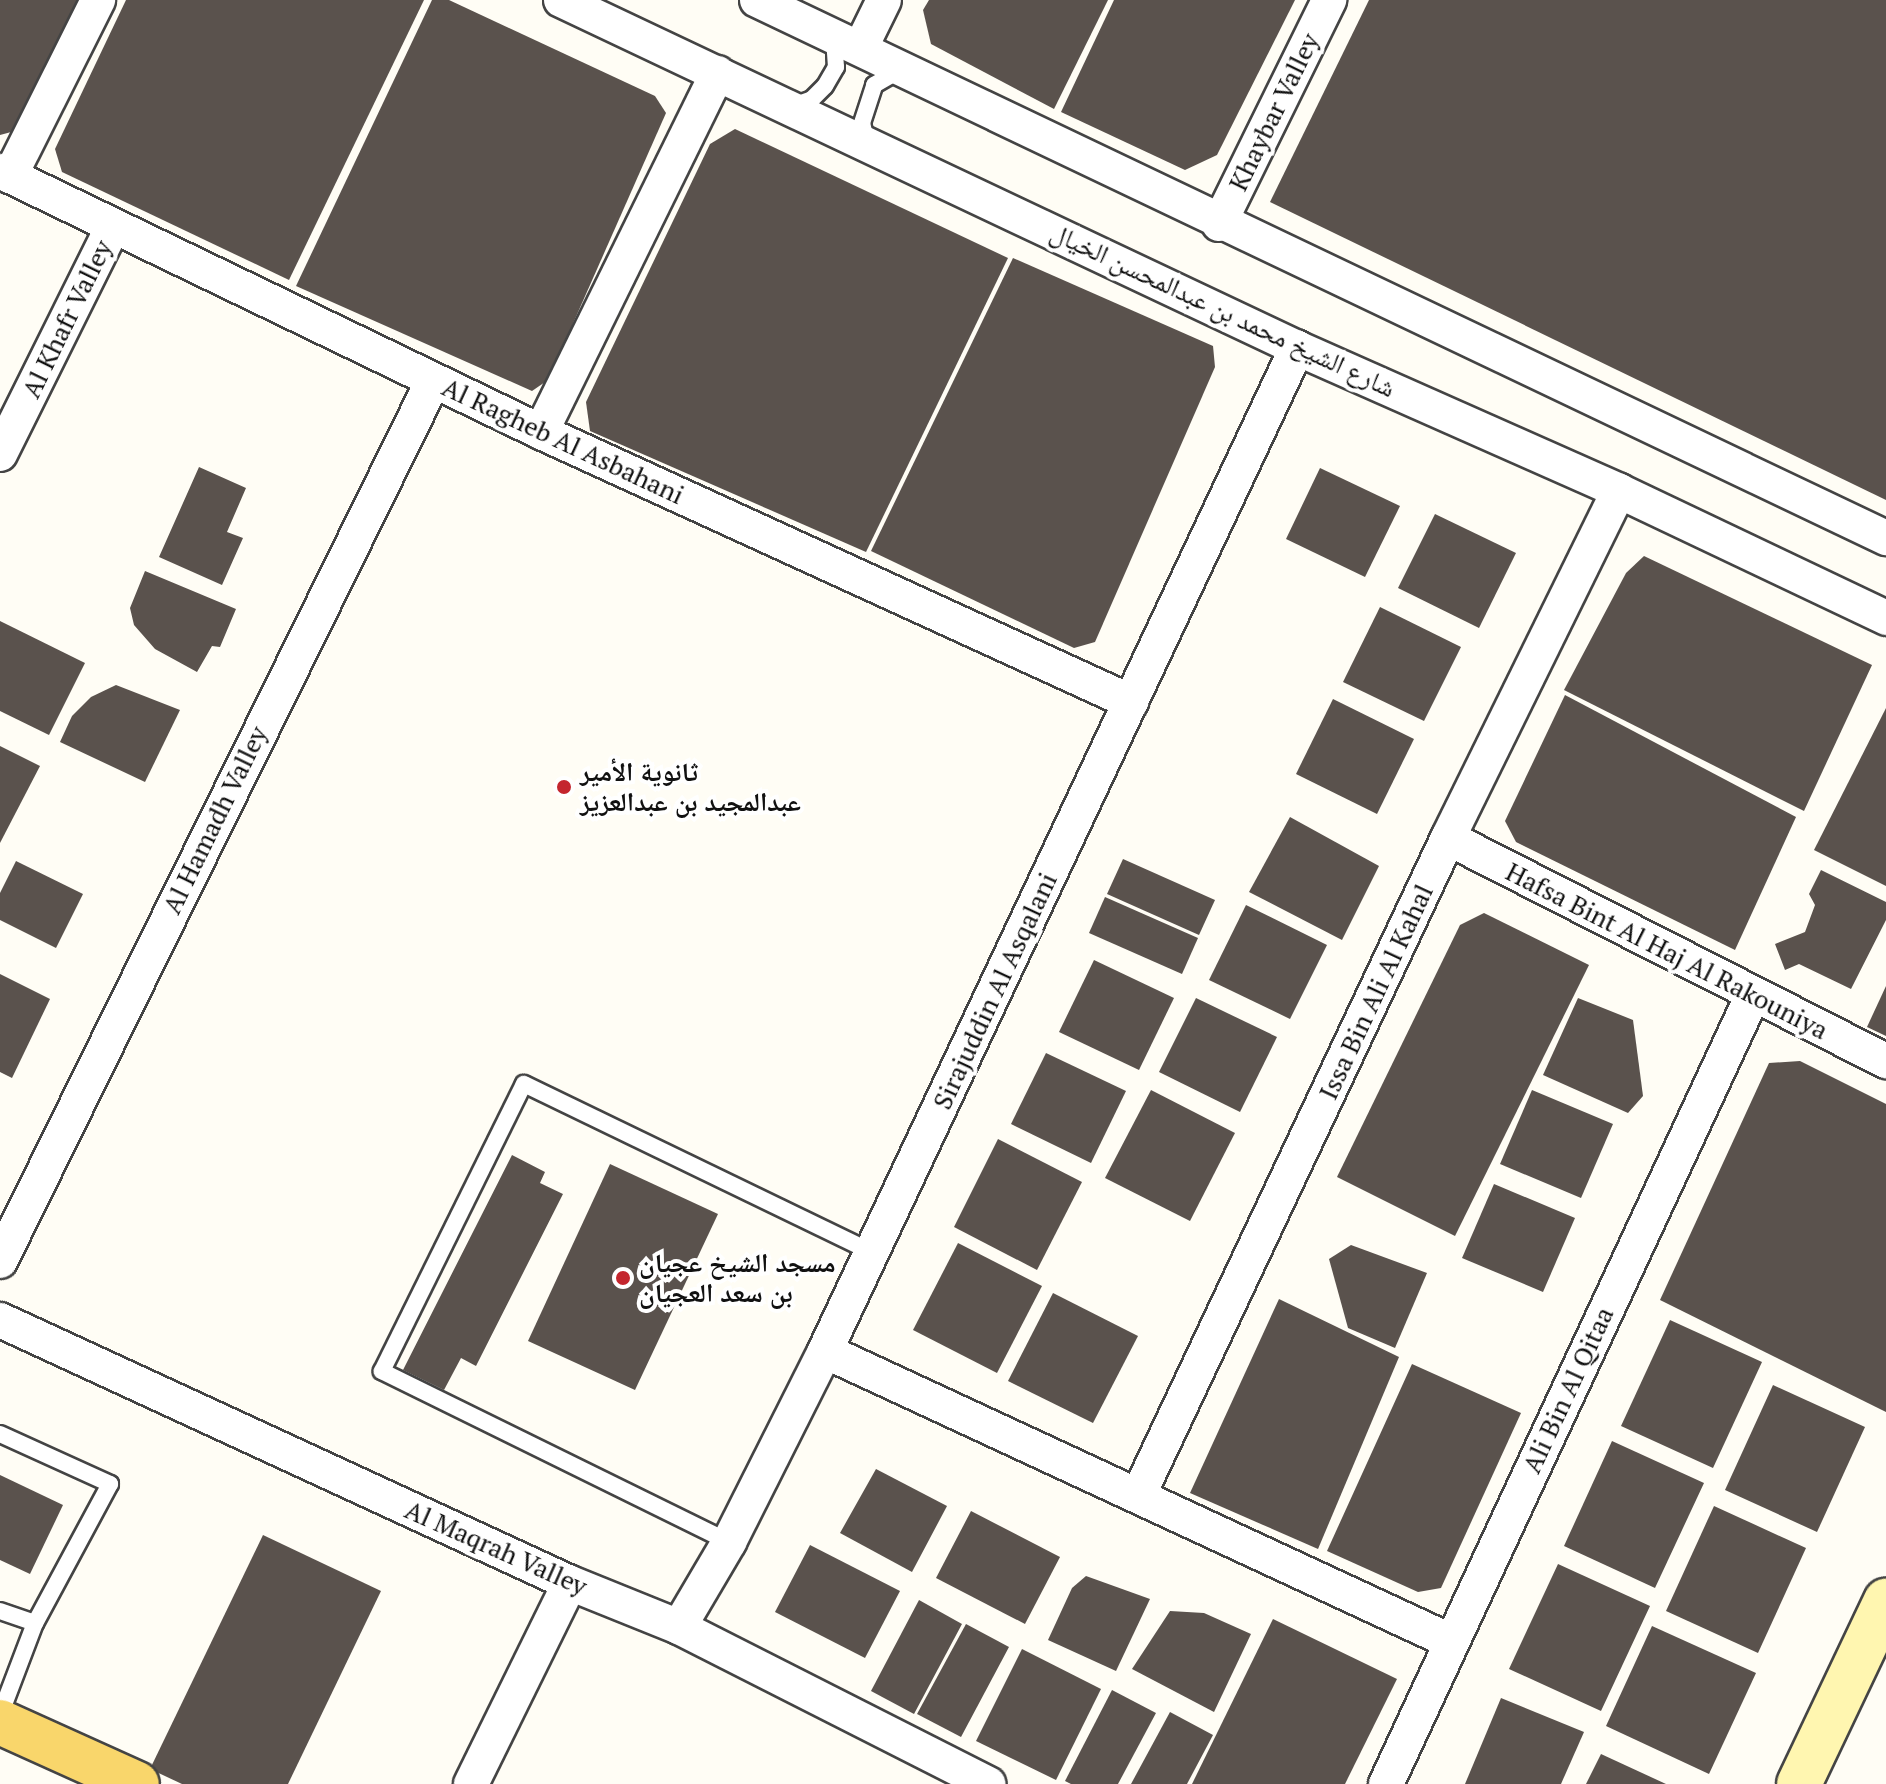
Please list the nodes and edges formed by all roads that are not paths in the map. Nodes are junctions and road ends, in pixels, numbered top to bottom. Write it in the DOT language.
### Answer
graph roads {
  1 [pos="98,0"];
  2 [pos="561,0"];
  3 [pos="757,0"];
  4 [pos="884,0"];
  5 [pos="1329,0"];
  6 [pos="847,41"];
  7 [pos="903,68"];
  8 [pos="718,73"];
  9 [pos="793,106"];
  10 [pos="866,140"];
  11 [pos="5,173"];
  12 [pos="1219,224"];
  13 [pos="112,228"];
  14 [pos="1297,348"];
  15 [pos="433,381"];
  16 [pos="541,432"];
  17 [pos="0,454"];
  18 [pos="1619,491"];
  19 [pos="1886,538"];
  20 [pos="1886,618"];
  21 [pos="1131,702"];
  22 [pos="1448,838"];
  23 [pos="1752,997"];
  24 [pos="1886,1061"];
  25 [pos="872,1252"];
  26 [pos="0,1261"];
  27 [pos="0,1320"];
  28 [pos="825,1351"];
  29 [pos="0,1434"];
  30 [pos="1138,1496"];
  31 [pos="729,1542"];
  32 [pos="570,1583"];
  33 [pos="1886,1601"];
  34 [pos="0,1611"];
  35 [pos="35,1623"];
  36 [pos="679,1627"];
  37 [pos="1450,1641"];
  38 [pos="0,1715"];
  39 [pos="0,1722"];
  40 [pos="137,1784"];
  41 [pos="471,1784"];
  42 [pos="989,1784"];
  43 [pos="1386,1784"];
  44 [pos="1799,1784"];
  1 -- 11 [label="street"];
  2 -- 8 [label="street, شارع الشيخ محمد بن عبدالمحسن الخيال"];
  3 -- 6 [label="street"];
  4 -- 6 [label="street"];
  5 -- 12 [label="street, Khaybar Valley"];
  6 -- 7 [label="street"];
  6 -- 9 [label="lane"];
  7 -- 10 [label="lane"];
  7 -- 12 [label="street"];
  8 -- 9 [label="street, شارع الشيخ محمد بن عبدالمحسن الخيال"];
  8 -- 16 [label="street"];
  9 -- 10 [label="street, شارع الشيخ محمد بن عبدالمحسن الخيال"];
  10 -- 14 [label="street, شارع الشيخ محمد بن عبدالمحسن الخيال"];
  11 -- 13 [label="street, Al Ragheb Al Asbahani"];
  12 -- 19 [label="street"];
  13 -- 15 [label="street, Al Ragheb Al Asbahani"];
  13 -- 17 [label="street, Al Khafr Valley"];
  14 -- 18 [label="street, شارع الشيخ محمد بن عبدالمحسن الخيال"];
  14 -- 21 [label="street, Sirajuddin Al Asqalani"];
  15 -- 16 [label="street, Al Ragheb Al Asbahani"];
  15 -- 26 [label="street, Al Hamadh Valley"];
  16 -- 21 [label="street, Al Ragheb Al Asbahani"];
  18 -- 20 [label="street, شارع الشيخ محمد بن عبدالمحسن الخيال"];
  18 -- 22 [label="street, Issa Bin Ali Al Kahal"];
  21 -- 25 [label="street, Sirajuddin Al Asqalani"];
  22 -- 23 [label="street, Hafsa Bint Al Haj Al Rakouniya"];
  22 -- 30 [label="street, Issa Bin Ali Al Kahal"];
  23 -- 24 [label="street, Hafsa Bint Al Haj Al Rakouniya"];
  23 -- 37 [label="street, Ali Bin Al Qitaa"];
  25 -- 28 [label="street, Sirajuddin Al Asqalani"];
  25 -- 31 [label="lane"];
  27 -- 32 [label="street, Al Maqrah Valley"];
  28 -- 30 [label="street"];
  28 -- 31 [label="street, Sirajuddin Al Asqalani"];
  29 -- 35 [label="lane"];
  30 -- 37 [label="street"];
  31 -- 36 [label="street, Sirajuddin Al Asqalani"];
  32 -- 36 [label="street, Al Maqrah Valley"];
  32 -- 41 [label="street"];
  33 -- 44 [label="street"];
  34 -- 35 [label="lane"];
  35 -- 38 [label="lane"];
  36 -- 42 [label="street, Al Maqrah Valley"];
  37 -- 43 [label="street, Ali Bin Al Qitaa"];
  39 -- 40 [label="main road"];
}
